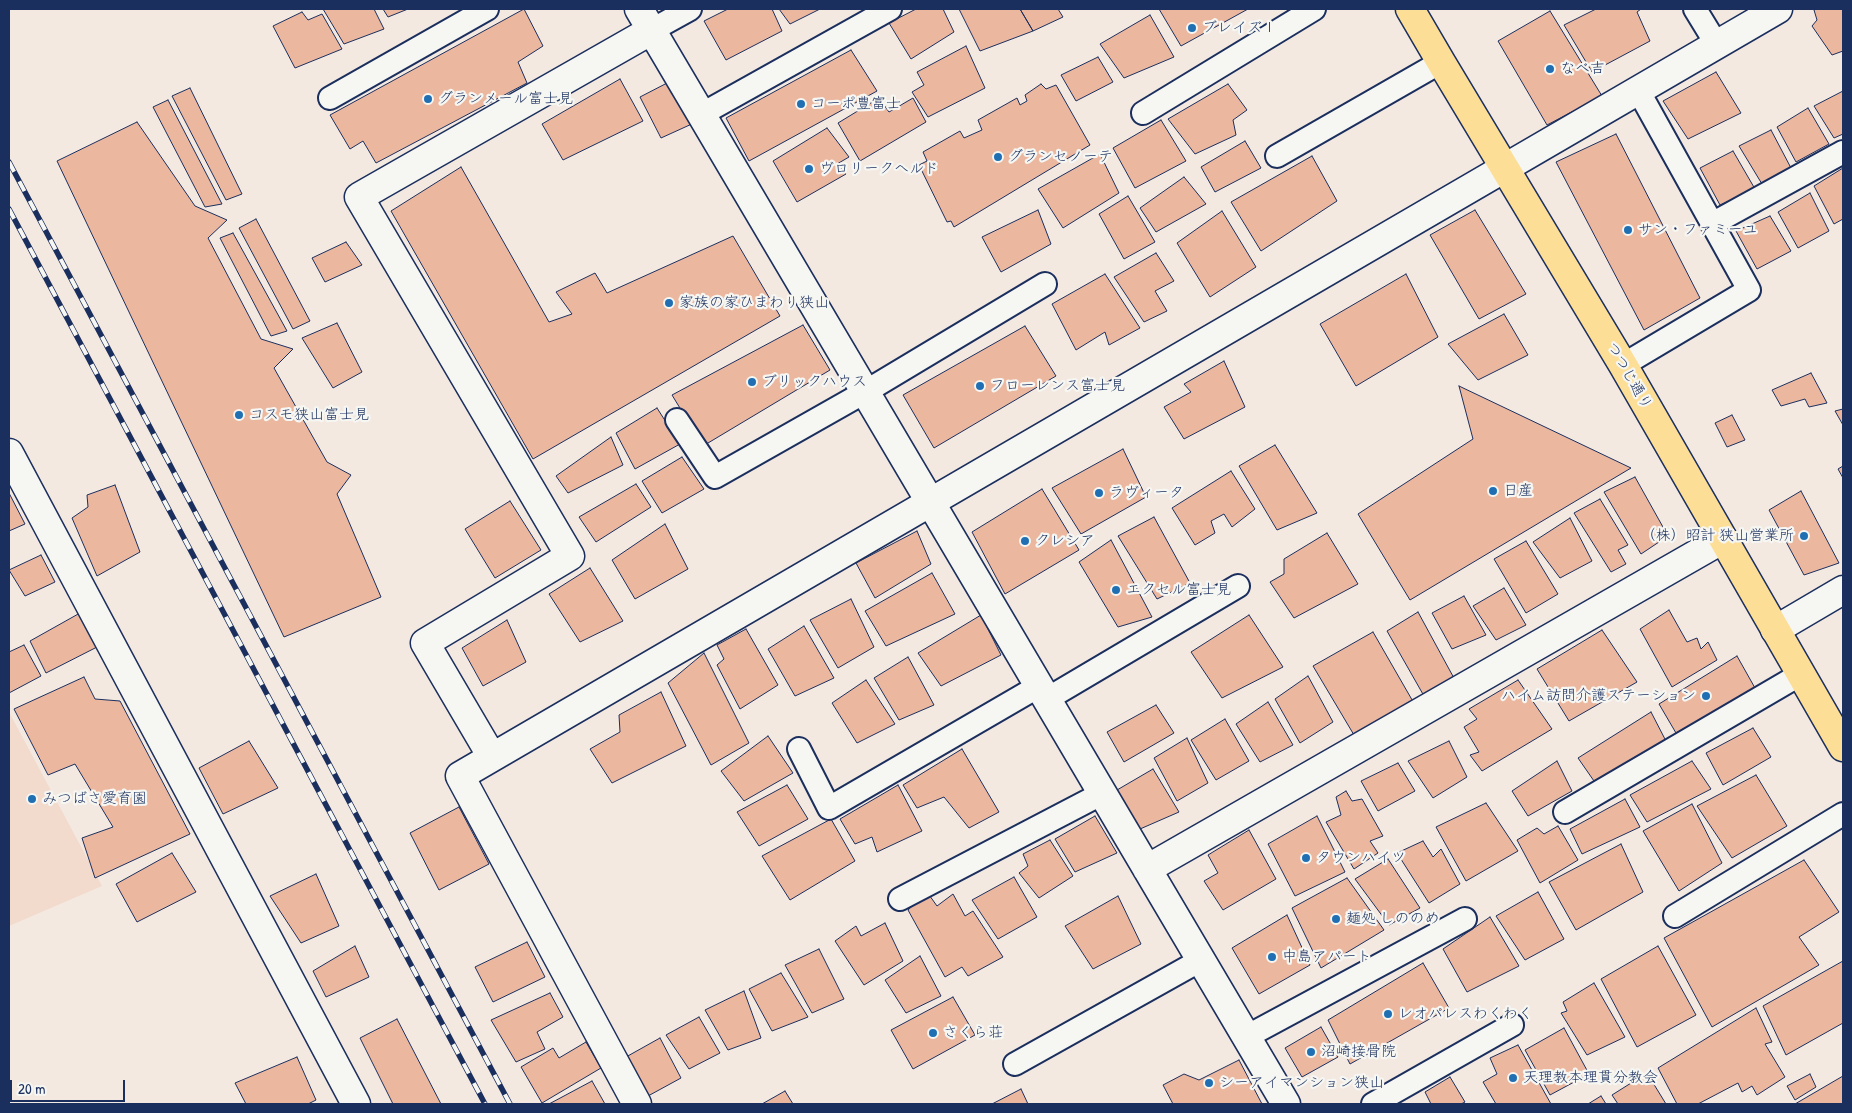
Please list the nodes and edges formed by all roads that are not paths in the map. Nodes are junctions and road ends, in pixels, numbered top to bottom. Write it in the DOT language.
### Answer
graph roads {
  1 [pos="487,9"];
  2 [pos="690,9"];
  3 [pos="890,9"];
  4 [pos="1314,9"];
  5 [pos="1410,9"];
  6 [pos="1695,9"];
  7 [pos="1778,9"];
  8 [pos="646,20"];
  9 [pos="1717,45"];
  10 [pos="1441,62"];
  11 [pos="1638,90"];
  12 [pos="330,98"];
  13 [pos="1143,113"];
  14 [pos="702,114"];
  15 [pos="1843,152"];
  16 [pos="1277,156"];
  17 [pos="1505,168"];
  18 [pos="1712,224"];
  19 [pos="1044,284"];
  20 [pos="1623,365"];
  21 [pos="866,392"];
  22 [pos="677,420"];
  23 [pos="9,453"];
  24 [pos="930,502"];
  25 [pos="1722,539"];
  26 [pos="1238,586"];
  27 [pos="1843,590"];
  28 [pos="1775,630"];
  29 [pos="1801,674"];
  30 [pos="1043,692"];
  31 [pos="1843,747"];
  32 [pos="799,749"];
  33 [pos="492,757"];
  34 [pos="1102,793"];
  35 [pos="1566,812"];
  36 [pos="1843,814"];
  37 [pos="1147,869"];
  38 [pos="900,899"];
  39 [pos="1675,916"];
  40 [pos="1465,919"];
  41 [pos="1201,960"];
  42 [pos="1512,1025"];
  43 [pos="1246,1037"];
  44 [pos="1015,1064"];
  45 [pos="356,1104"];
  46 [pos="637,1104"];
  47 [pos="1286,1104"];
  48 [pos="1373,1104"];
  1 -- 12 [label="lane"];
  2 -- 8 [label="lane"];
  3 -- 14 [label="lane"];
  4 -- 13 [label="lane"];
  5 -- 10 [label="main road, つつじ通り"];
  6 -- 9 [label="lane"];
  7 -- 9 [label="street"];
  8 -- 14 [label="street"];
  8 -- 33 [label="street"];
  9 -- 11 [label="street"];
  10 -- 16 [label="lane"];
  10 -- 17 [label="main road, つつじ通り"];
  11 -- 17 [label="street"];
  11 -- 18 [label="lane"];
  14 -- 21 [label="street"];
  15 -- 18 [label="lane"];
  17 -- 20 [label="main road, つつじ通り"];
  17 -- 24 [label="street"];
  18 -- 20 [label="lane"];
  19 -- 21 [label="lane"];
  20 -- 25 [label="main road, つつじ通り"];
  21 -- 22 [label="lane"];
  21 -- 24 [label="street"];
  23 -- 45 [label="street"];
  24 -- 30 [label="street"];
  24 -- 33 [label="street"];
  25 -- 28 [label="main road, つつじ通り"];
  25 -- 37 [label="street"];
  26 -- 30 [label="lane"];
  27 -- 28 [label="street"];
  28 -- 29 [label="main road, つつじ通り"];
  29 -- 31 [label="main road, つつじ通り"];
  29 -- 35 [label="lane"];
  30 -- 32 [label="lane"];
  30 -- 34 [label="street"];
  33 -- 46 [label="street"];
  34 -- 37 [label="street"];
  34 -- 38 [label="lane"];
  36 -- 39 [label="lane"];
  37 -- 41 [label="street"];
  40 -- 43 [label="lane"];
  41 -- 43 [label="street"];
  41 -- 44 [label="lane"];
  42 -- 48 [label="lane"];
  43 -- 47 [label="street"];
}
